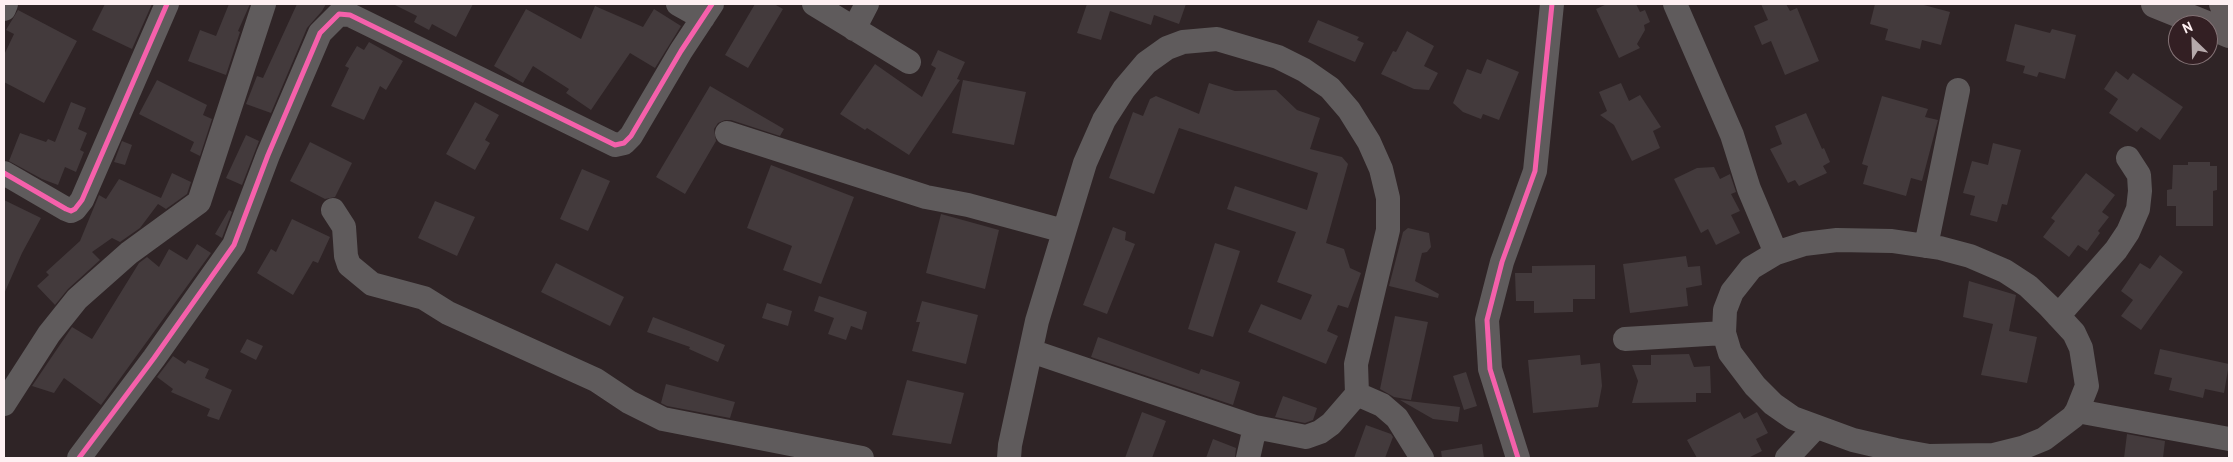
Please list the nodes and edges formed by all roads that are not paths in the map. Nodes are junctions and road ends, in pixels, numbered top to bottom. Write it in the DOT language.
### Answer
graph roads {
  1 [pos="6,4"];
  2 [pos="167,4"];
  3 [pos="264,4"];
  4 [pos="678,4"];
  5 [pos="814,4"];
  6 [pos="868,4"];
  7 [pos="1552,4"];
  8 [pos="1675,4"];
  9 [pos="2155,4"];
  10 [pos="2223,4"];
  11 [pos="2229,6"];
  12 [pos="4,9"];
  13 [pos="707,11"];
  14 [pos="2183,15"];
  15 [pos="854,29"];
  16 [pos="909,62"];
  17 [pos="1958,90"];
  18 [pos="727,134"];
  19 [pos="2128,158"];
  20 [pos="4,174"];
  21 [pos="333,210"];
  22 [pos="1064,231"];
  23 [pos="1926,246"];
  24 [pos="1776,253"];
  25 [pos="2058,316"];
  26 [pos="1724,333"];
  27 [pos="1625,339"];
  28 [pos="1031,351"];
  29 [pos="1357,394"];
  30 [pos="4,404"];
  31 [pos="2077,411"];
  32 [pos="1255,427"];
  33 [pos="1816,427"];
  34 [pos="2229,439"];
  35 [pos="2047,448"];
  36 [pos="1895,454"];
  37 [pos="79,458"];
  38 [pos="862,458"];
  39 [pos="1009,458"];
  40 [pos="1248,458"];
  41 [pos="1422,458"];
  42 [pos="1518,458"];
  43 [pos="1787,458"];
  1 -- 12 [label="street"];
  2 -- 20 [label="street"];
  3 -- 30 [label="street"];
  4 -- 13 [label="street"];
  5 -- 15 [label="street"];
  6 -- 15 [label="street"];
  7 -- 42 [label="street"];
  8 -- 24 [label="street"];
  9 -- 14 [label="main road"];
  10 -- 11 [label="main road"];
  13 -- 37 [label="street"];
  15 -- 16 [label="street"];
  17 -- 23 [label="street"];
  18 -- 22 [label="street"];
  19 -- 25 [label="street"];
  21 -- 38 [label="street"];
  22 -- 28 [label="street"];
  22 -- 29 [label="street"];
  23 -- 24 [label="street"];
  23 -- 25 [label="street"];
  24 -- 26 [label="street"];
  25 -- 31 [label="street"];
  26 -- 27 [label="street"];
  26 -- 33 [label="street"];
  28 -- 32 [label="street"];
  28 -- 39 [label="street"];
  29 -- 32 [label="street"];
  29 -- 41 [label="street"];
  31 -- 34 [label="street"];
  31 -- 35 [label="street"];
  32 -- 40 [label="street"];
  33 -- 36 [label="street"];
  33 -- 43 [label="street"];
  35 -- 36 [label="street"];
}
